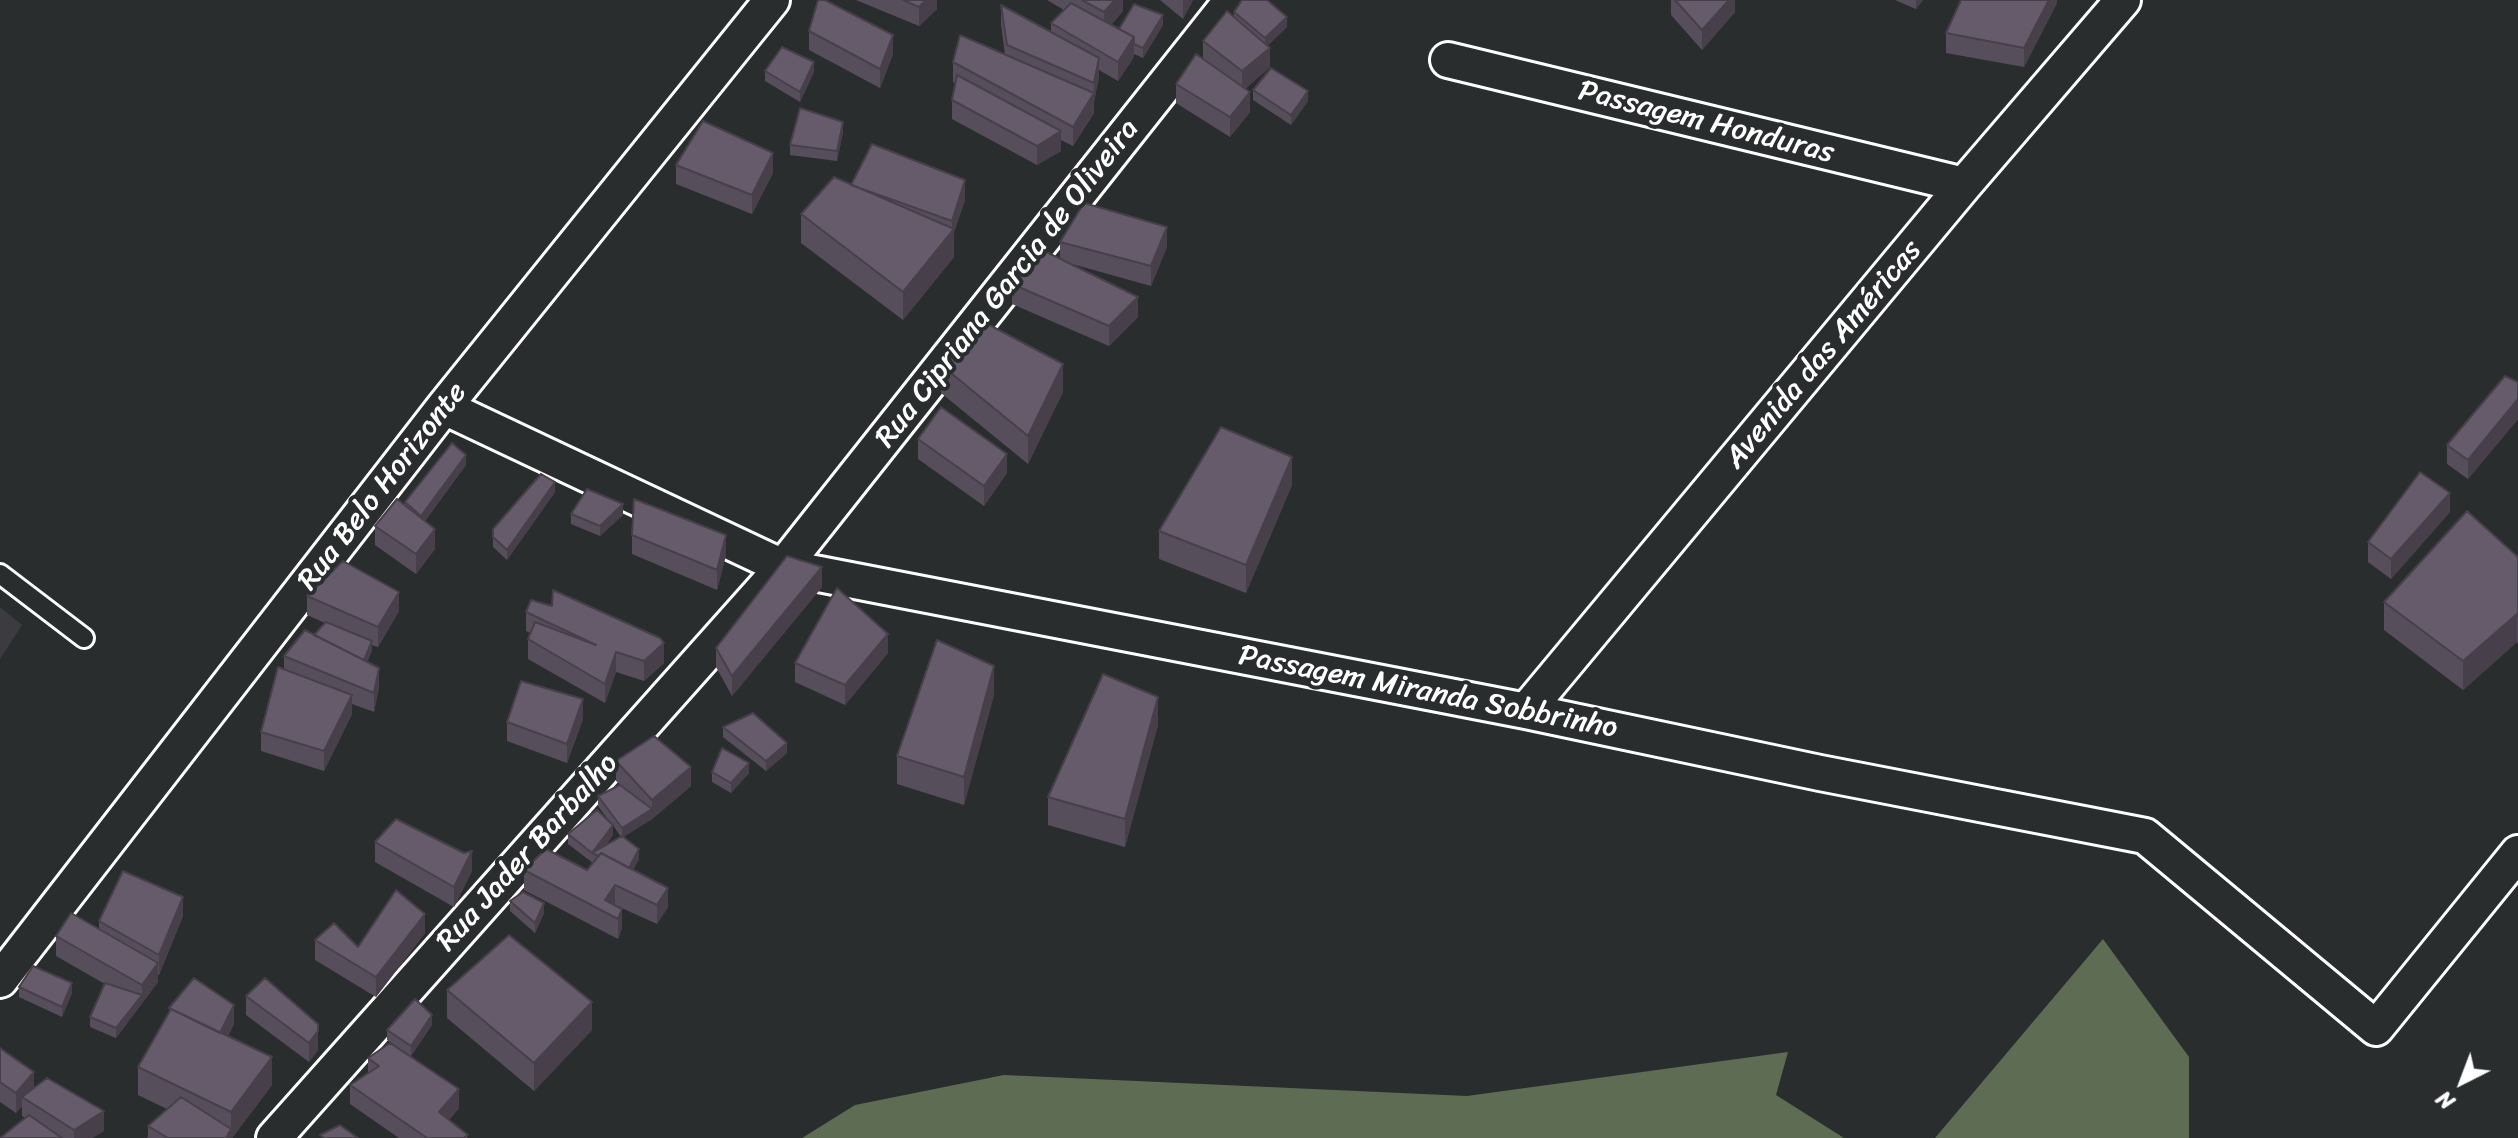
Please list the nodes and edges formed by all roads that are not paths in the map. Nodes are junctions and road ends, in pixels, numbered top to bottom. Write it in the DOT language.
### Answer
graph roads {
  1 [pos="772,0"];
  2 [pos="1232,0"];
  3 [pos="2123,0"];
  4 [pos="1448,60"];
  5 [pos="1964,185"];
  6 [pos="444,407"];
  7 [pos="783,567"];
  8 [pos="0,574"];
  9 [pos="84,638"];
  10 [pos="1526,711"];
  11 [pos="2518,853"];
  12 [pos="0,980"];
  13 [pos="274,1138"];
  1 -- 6 [label="street, Rua Belo Horizonte"];
  2 -- 7 [label="street, Rua Cipriana Garcia de Oliveira"];
  3 -- 5 [label="street, Avenida das Américas"];
  4 -- 5 [label="street, Passagem Honduras"];
  5 -- 10 [label="street, Avenida das Américas"];
  6 -- 7 [label="street, Passagem Miranda Sobbrinho"];
  6 -- 12 [label="street, Rua Belo Horizonte"];
  7 -- 10 [label="street, Passagem Miranda Sobbrinho"];
  7 -- 13 [label="street, Rua Jader Barbalho"];
  8 -- 9 [label="lane"];
  10 -- 11 [label="street, Passagem Miranda Sobbrinho"];
}
